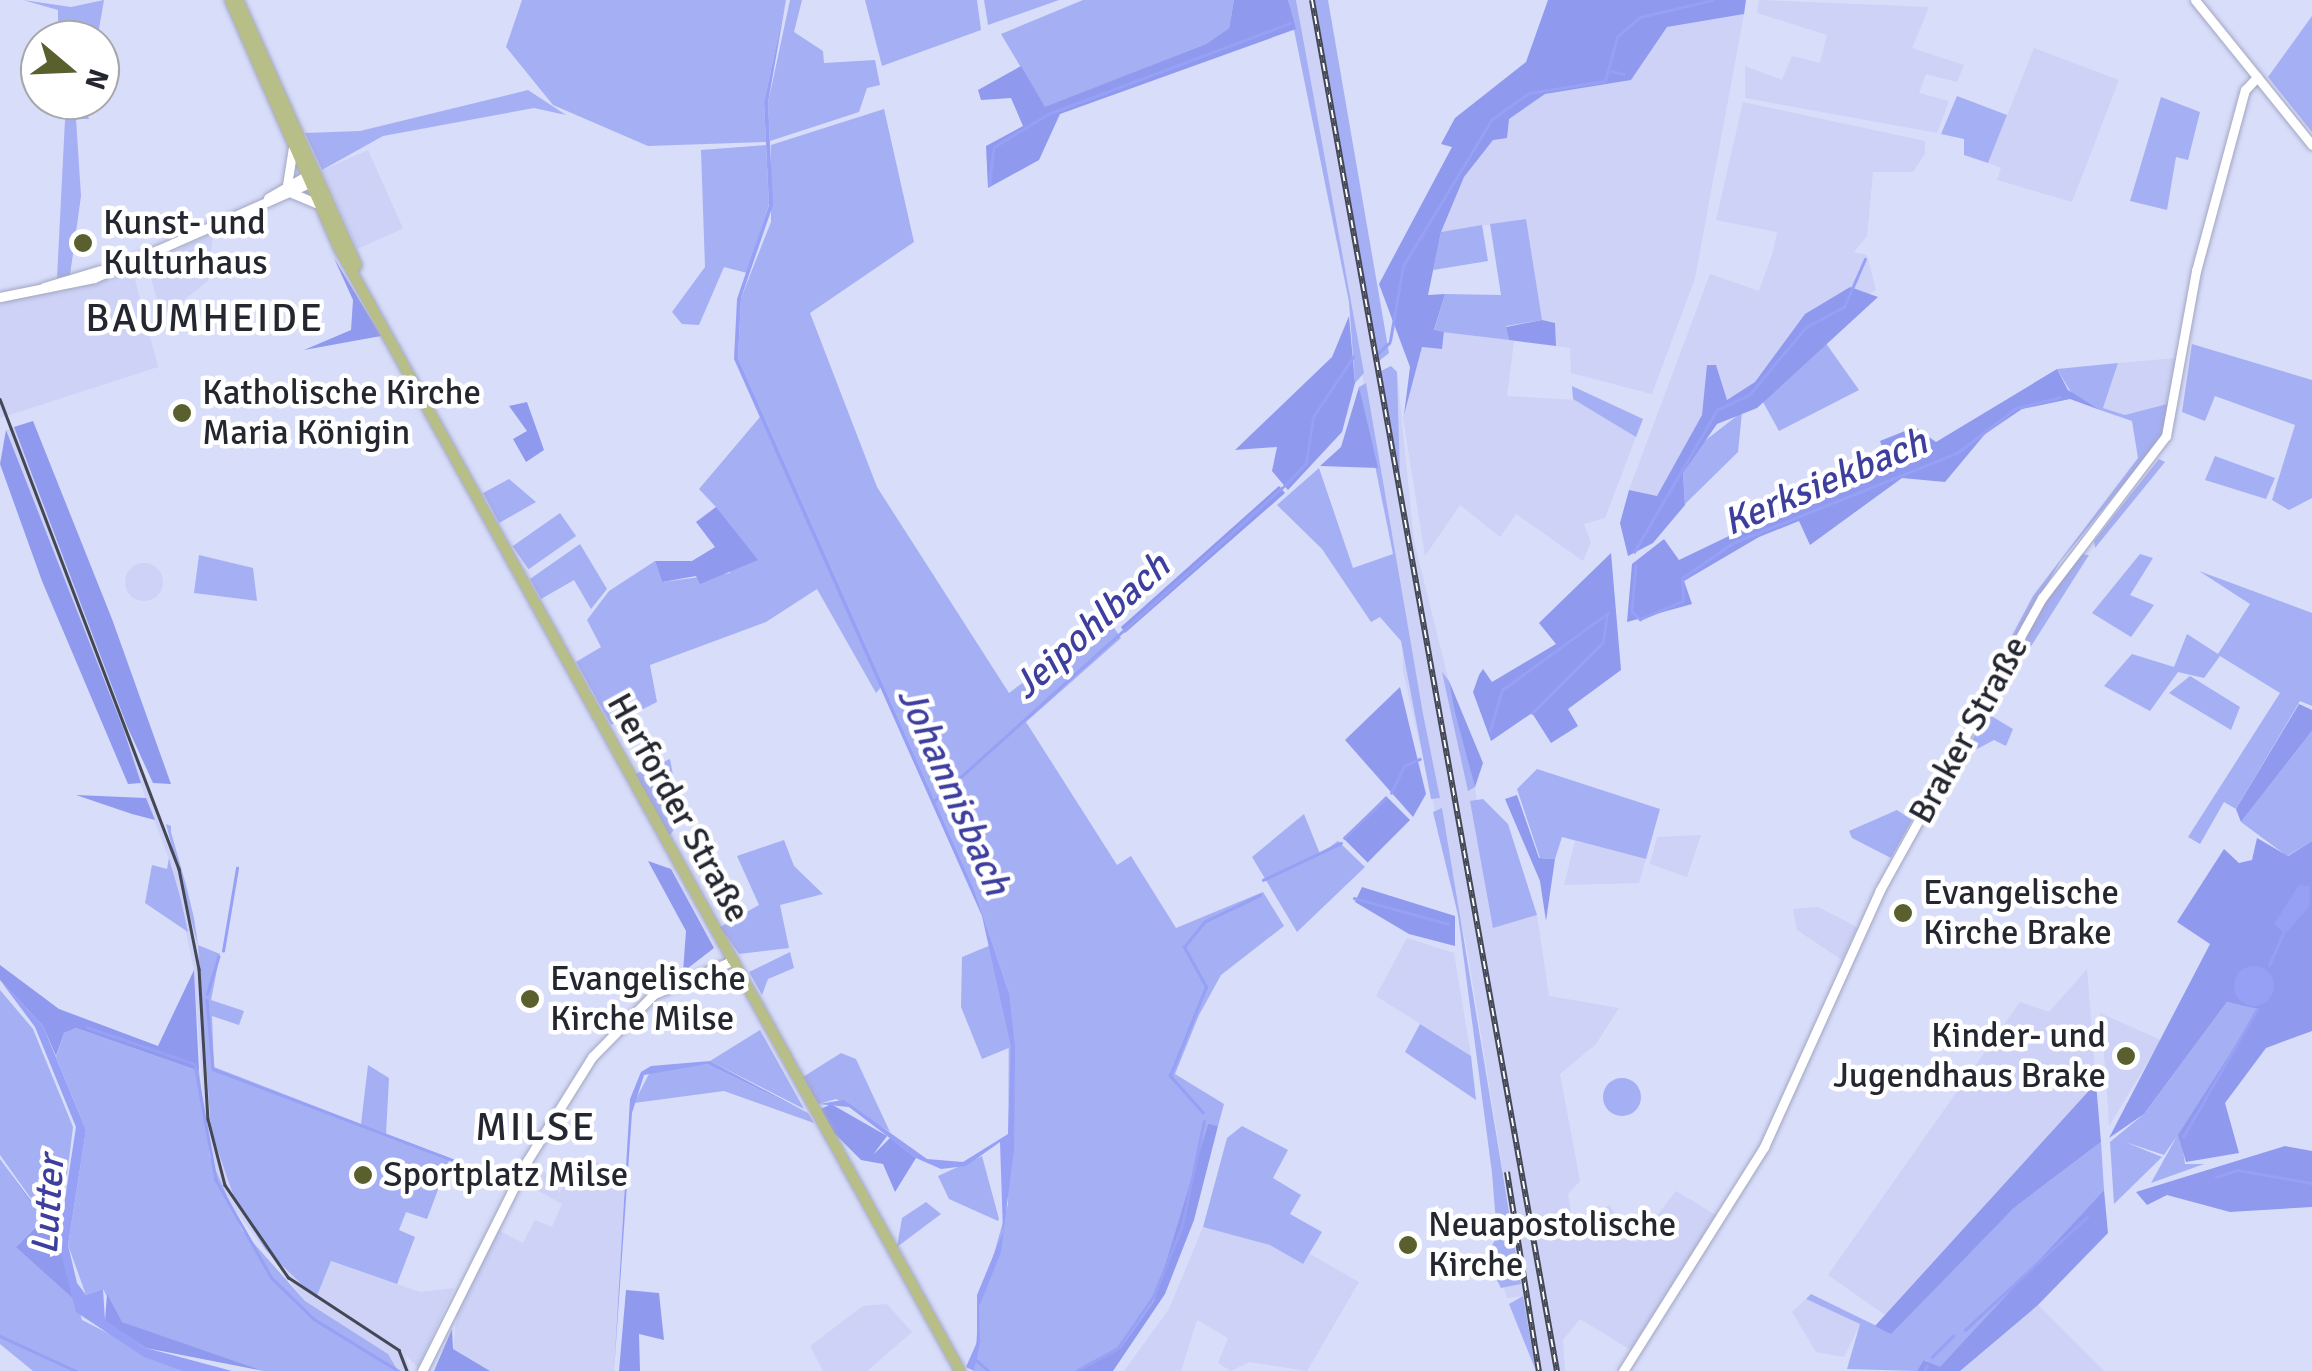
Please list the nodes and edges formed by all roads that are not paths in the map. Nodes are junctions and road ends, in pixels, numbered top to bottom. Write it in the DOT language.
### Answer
graph roads {
  1 [pos="230,0"];
  2 [pos="238,0"];
  3 [pos="2195,0"];
  4 [pos="2257,77"];
  5 [pos="2311,142"];
  6 [pos="293,150"];
  7 [pos="311,178"];
  8 [pos="287,190"];
  9 [pos="316,203"];
  10 [pos="0,296"];
  11 [pos="380,322"];
  12 [pos="732,961"];
  13 [pos="960,1370"];
  14 [pos="422,1371"];
  15 [pos="1624,1371"];
  1 -- 6 [label="main road, Herforder Straße"];
  2 -- 7 [label="main road, Herforder Straße"];
  3 -- 4 [label="main road"];
  4 -- 5 [label="main road"];
  4 -- 15 [label="main road, Braker Straße"];
  6 -- 7 [label="main road, Herforder Straße"];
  6 -- 8 [label="main road"];
  7 -- 8 [label="main road"];
  7 -- 9 [label="main road, Herforder Straße"];
  7 -- 11 [label="main road, Herforder Straße"];
  8 -- 9 [label="main road"];
  8 -- 10 [label="main road"];
  9 -- 11 [label="main road, Herforder Straße"];
  11 -- 12 [label="main road, Herforder Straße"];
  12 -- 13 [label="main road, Herforder Straße"];
  12 -- 14 [label="main road"];
}
